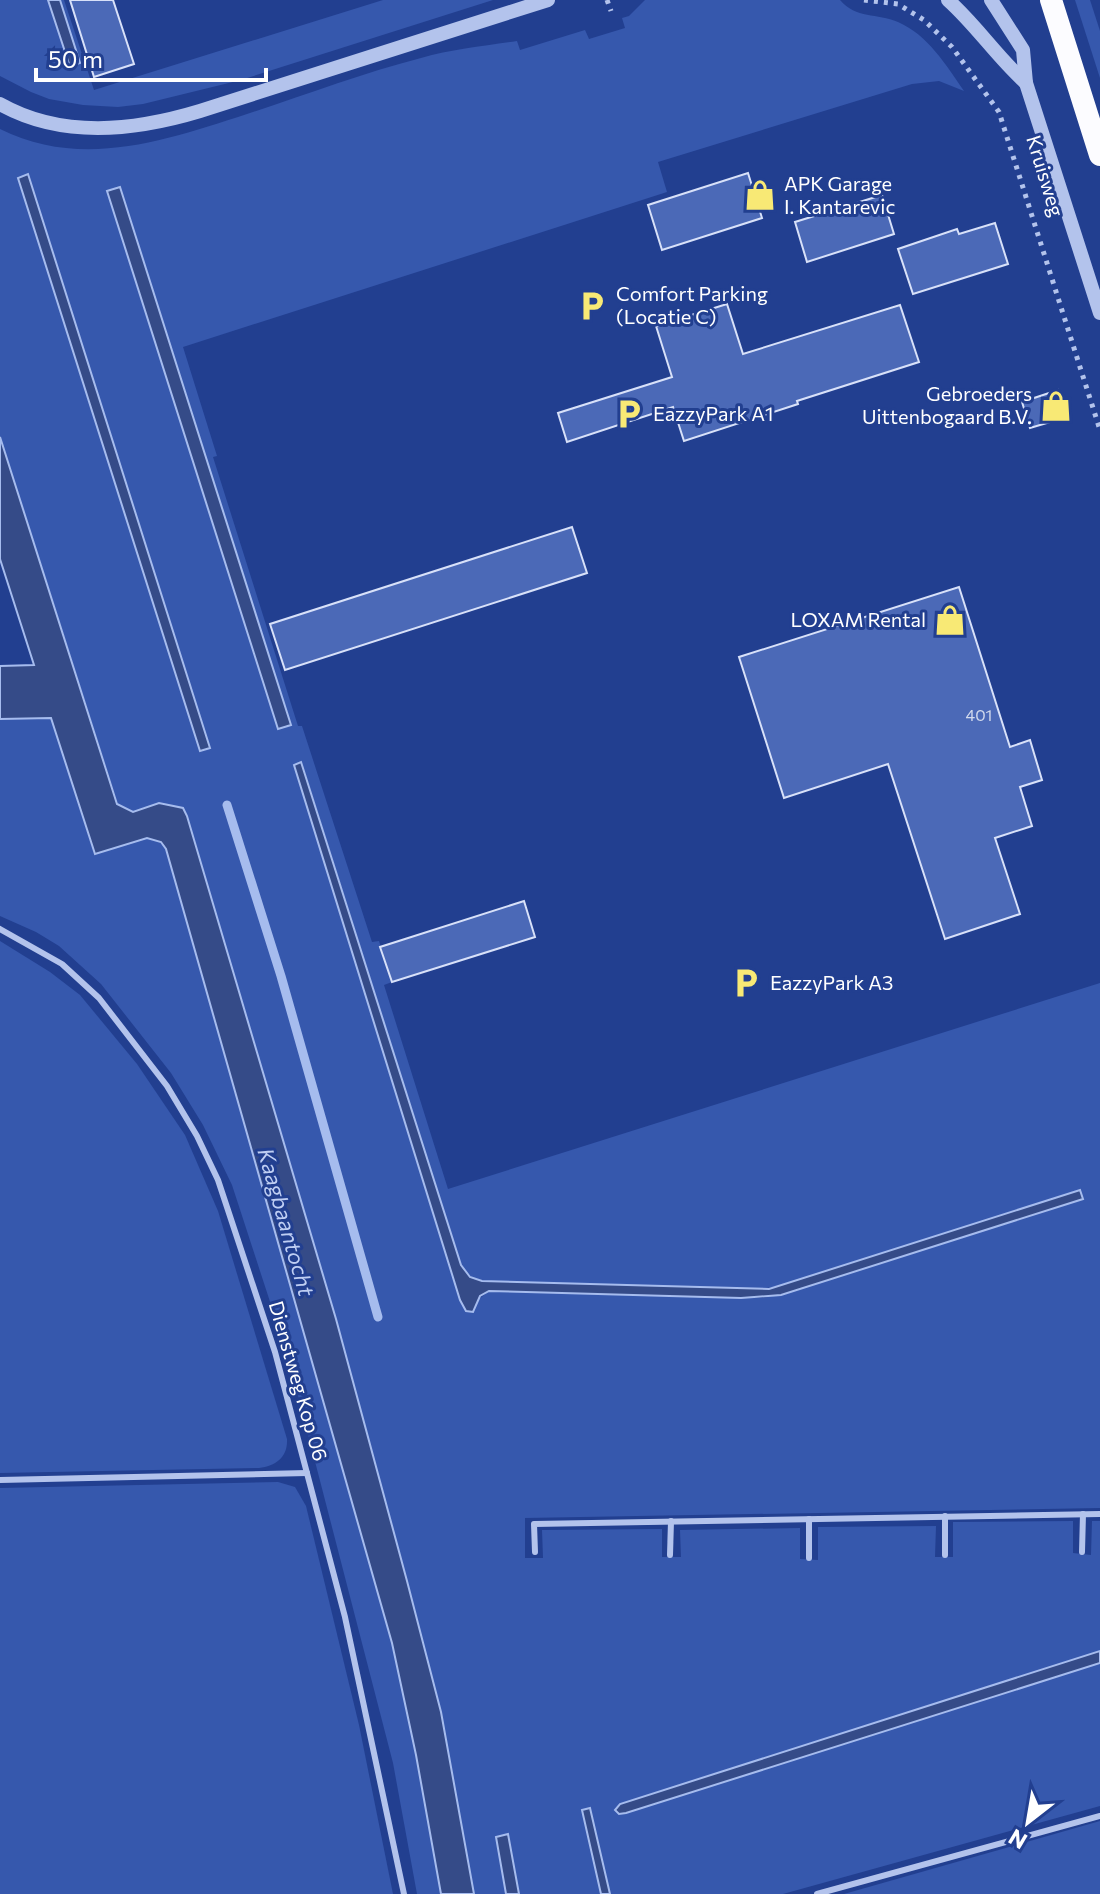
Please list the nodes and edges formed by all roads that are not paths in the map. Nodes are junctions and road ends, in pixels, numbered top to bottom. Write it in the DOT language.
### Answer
graph roads {
  1 [pos="548,0"];
  2 [pos="948,0"];
  3 [pos="991,0"];
  4 [pos="1051,0"];
  5 [pos="1026,83"];
  6 [pos="0,104"];
  7 [pos="1100,155"];
  8 [pos="1100,313"];
  9 [pos="0,929"];
  10 [pos="307,1473"];
  11 [pos="0,1480"];
  12 [pos="1083,1514"];
  13 [pos="1100,1514"];
  14 [pos="945,1516"];
  15 [pos="809,1519"];
  16 [pos="671,1521"];
  17 [pos="535,1552"];
  18 [pos="1082,1552"];
  19 [pos="670,1555"];
  20 [pos="945,1555"];
  21 [pos="809,1558"];
  22 [pos="1100,1816"];
  23 [pos="404,1894"];
  24 [pos="817,1894"];
  1 -- 6 [label="street"];
  2 -- 5 [label="street, Kruisweg"];
  3 -- 5 [label="street, Kruisweg"];
  4 -- 7 [label="highway"];
  5 -- 8 [label="street, Kruisweg"];
  9 -- 10 [label="lane, Dienstweg Kop 06"];
  10 -- 11 [label="lane"];
  10 -- 23 [label="lane, Dienstweg Kop 06"];
  12 -- 13 [label="lane"];
  12 -- 14 [label="lane"];
  12 -- 18 [label="lane"];
  14 -- 15 [label="lane"];
  14 -- 20 [label="lane"];
  15 -- 16 [label="lane"];
  15 -- 21 [label="lane"];
  16 -- 17 [label="lane"];
  16 -- 19 [label="lane"];
  22 -- 24 [label="lane"];
}
